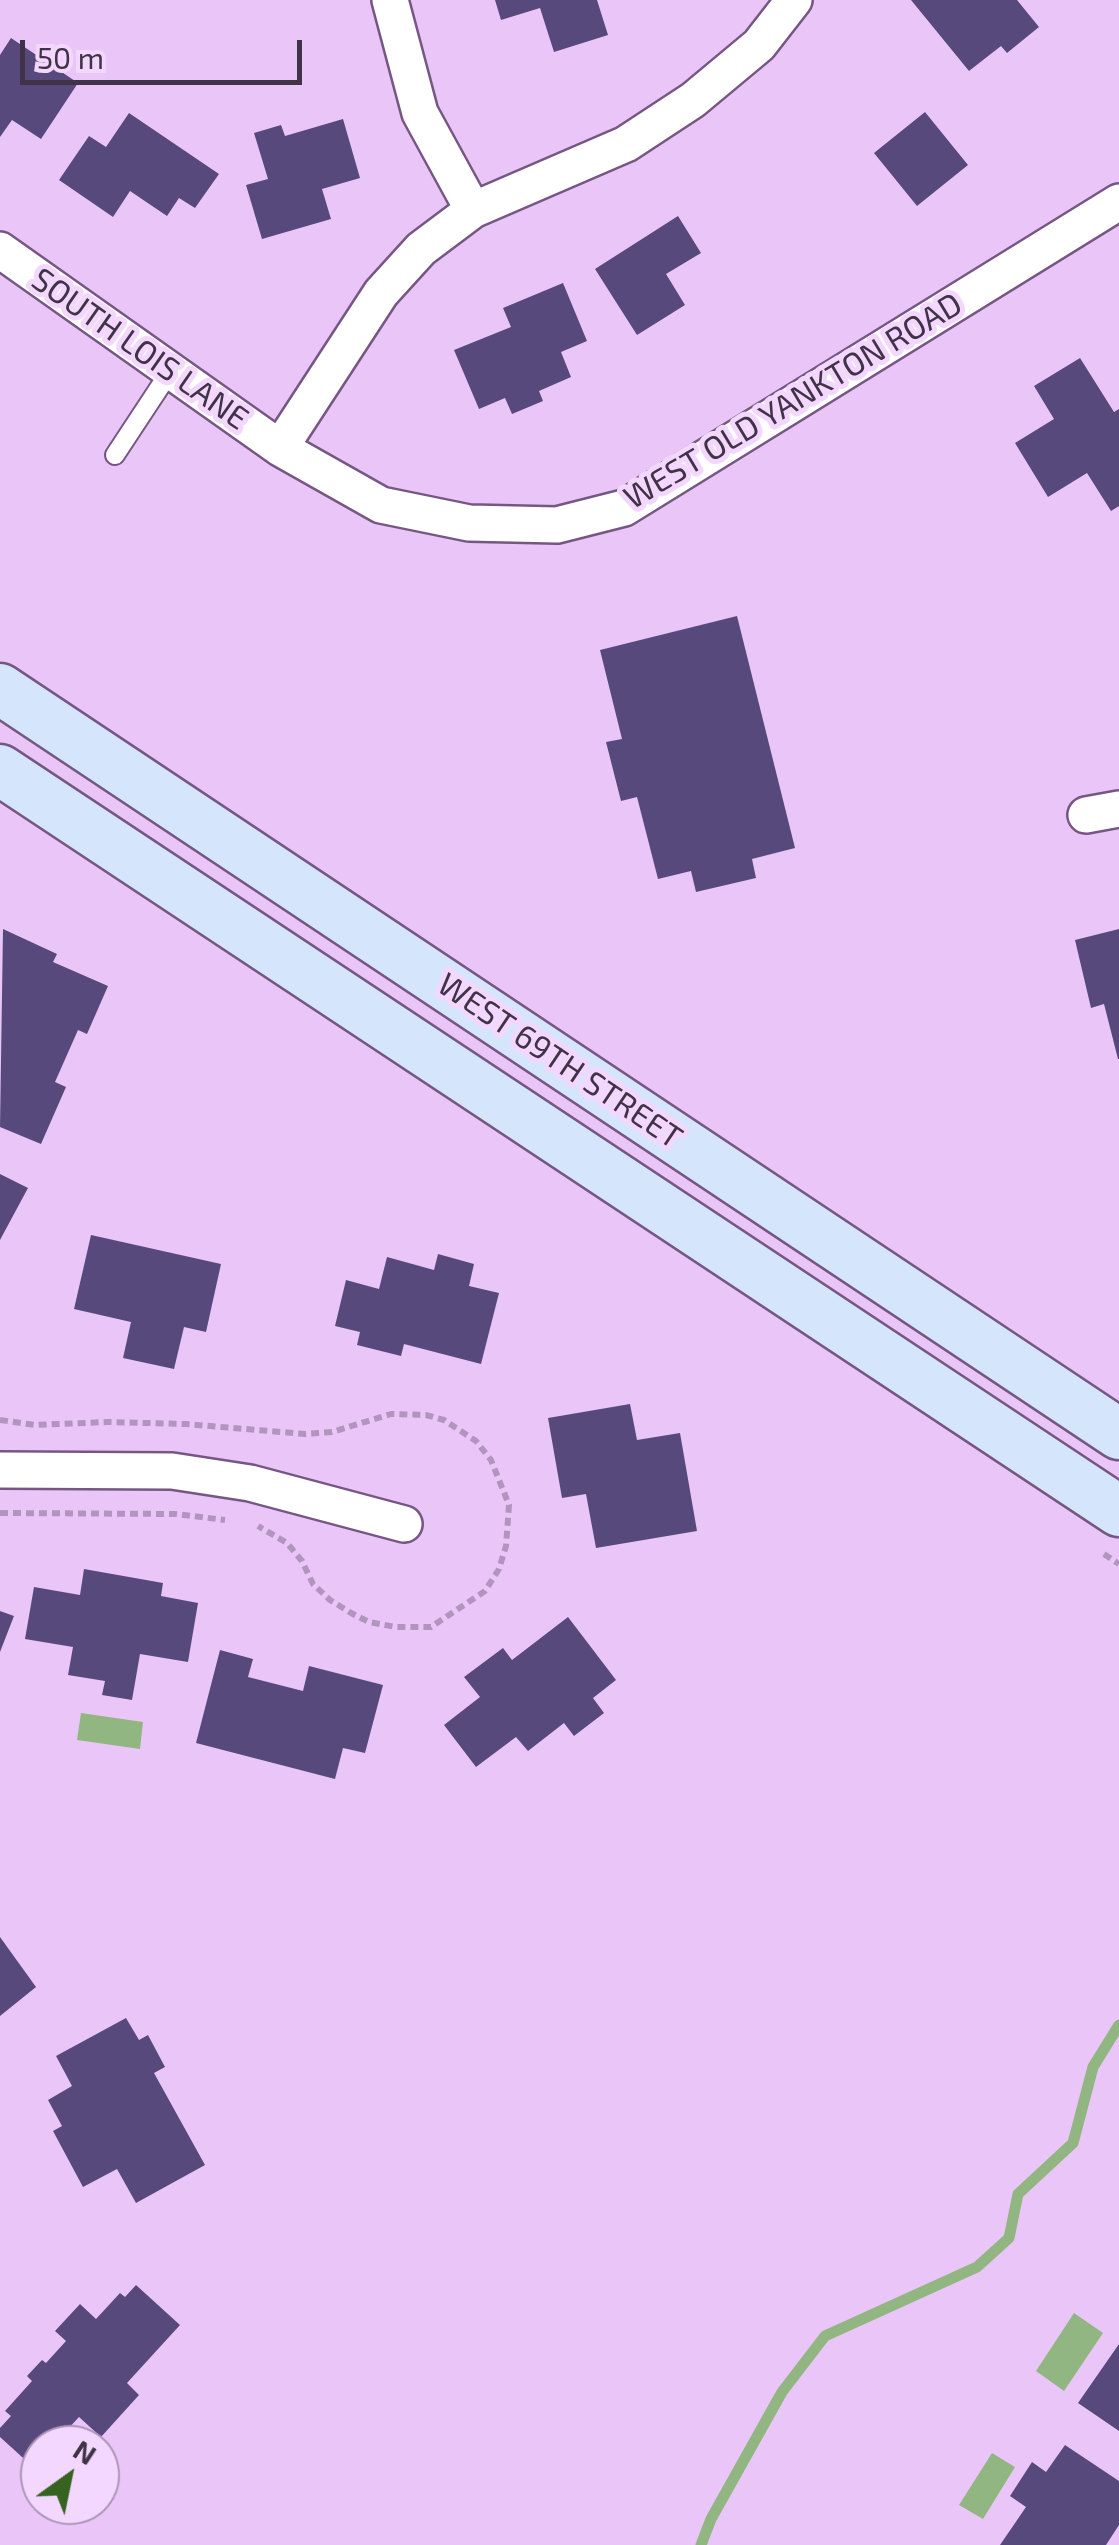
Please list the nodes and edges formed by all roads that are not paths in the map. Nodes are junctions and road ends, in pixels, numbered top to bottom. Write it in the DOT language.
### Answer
graph roads {
  1 [pos="390,0"];
  2 [pos="794,0"];
  3 [pos="1119,202"];
  4 [pos="473,210"];
  5 [pos="0,250"];
  6 [pos="171,370"];
  7 [pos="280,448"];
  8 [pos="115,454"];
  9 [pos="2,693"];
  10 [pos="0,770"];
  11 [pos="1119,1434"];
  12 [pos="0,1470"];
  13 [pos="1119,1512"];
  14 [pos="404,1524"];
  1 -- 4 [label="street"];
  2 -- 4 [label="street"];
  3 -- 7 [label="street, WEST OLD YANKTON ROAD"];
  4 -- 7 [label="street"];
  5 -- 6 [label="street, SOUTH LOIS LANE"];
  6 -- 7 [label="street, SOUTH LOIS LANE"];
  6 -- 8 [label="lane"];
  9 -- 11 [label="main road, WEST 69TH STREET"];
  10 -- 13 [label="main road, WEST 69TH STREET"];
  12 -- 14 [label="street"];
}
